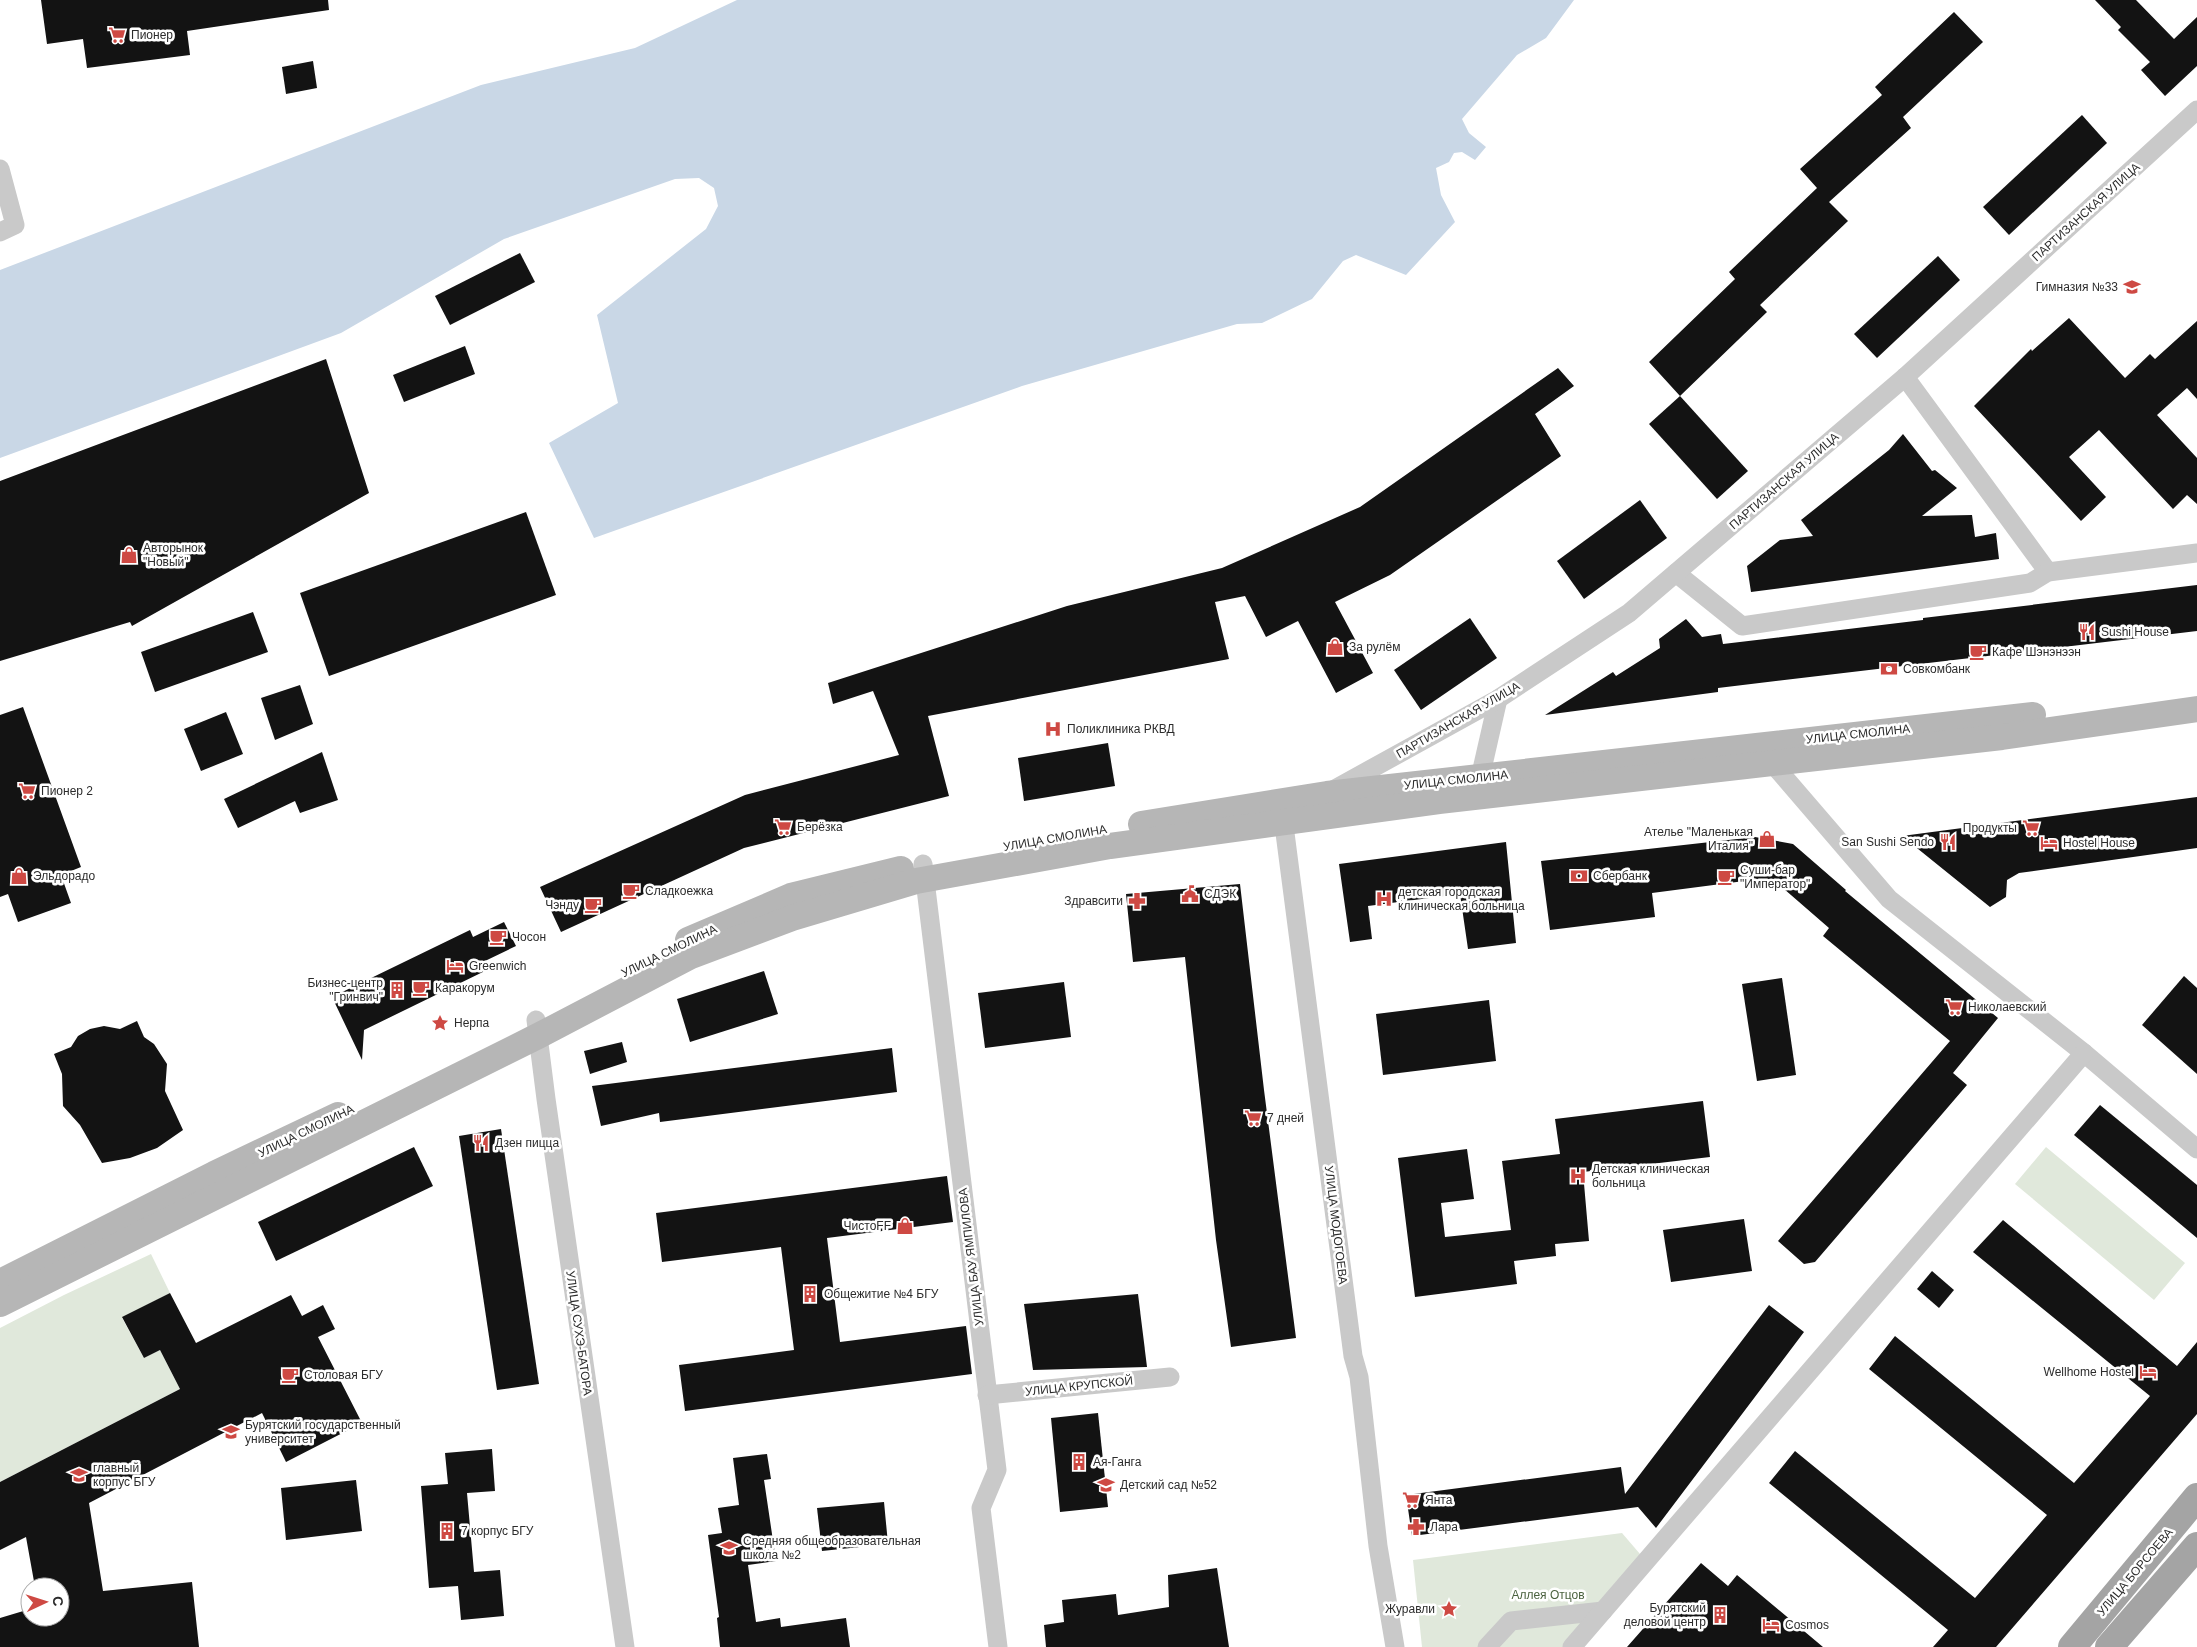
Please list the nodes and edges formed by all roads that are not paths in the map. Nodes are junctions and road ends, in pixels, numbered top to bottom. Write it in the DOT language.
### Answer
graph roads {
  1 [pos="2197,110"];
  2 [pos="0,170"];
  3 [pos="0,232"];
  4 [pos="1905,377"];
  5 [pos="2197,553"];
  6 [pos="2048,572"];
  7 [pos="1676,573"];
  8 [pos="2197,694"];
  9 [pos="1498,699"];
  10 [pos="2197,709"];
  11 [pos="1764,754"];
  12 [pos="1480,778"];
  13 [pos="1326,794"];
  14 [pos="1282,812"];
  15 [pos="924,871"];
  16 [pos="537,1028"];
  17 [pos="2084,1052"];
  18 [pos="2197,1148"];
  19 [pos="0,1282"];
  20 [pos="0,1304"];
  21 [pos="1170,1377"];
  22 [pos="988,1395"];
  23 [pos="2197,1497"];
  24 [pos="2197,1546"];
  25 [pos="1603,1611"];
  26 [pos="625,1647"];
  27 [pos="998,1647"];
  28 [pos="1395,1647"];
  29 [pos="1487,1647"];
  30 [pos="1572,1647"];
  31 [pos="2072,1647"];
  32 [pos="2109,1647"];
  1 -- 4 [label="street, ПАРТИЗАНСКАЯ УЛИЦА"];
  2 -- 3 [label="street"];
  4 -- 6 [label="street"];
  4 -- 7 [label="street, ПАРТИЗАНСКАЯ УЛИЦА"];
  5 -- 6 [label="street"];
  6 -- 7 [label="street"];
  7 -- 9 [label="street, ПАРТИЗАНСКАЯ УЛИЦА"];
  8 -- 11 [label="main road, УЛИЦА СМОЛИНА"];
  9 -- 12 [label="street"];
  9 -- 13 [label="street, ПАРТИЗАНСКАЯ УЛИЦА"];
  10 -- 11 [label="main road"];
  11 -- 12 [label="main road, УЛИЦА СМОЛИНА"];
  11 -- 14 [label="main road"];
  11 -- 17 [label="street"];
  12 -- 13 [label="main road, УЛИЦА СМОЛИНА"];
  13 -- 14 [label="main road, УЛИЦА СМОЛИНА"];
  14 -- 15 [label="main road, УЛИЦА СМОЛИНА"];
  14 -- 28 [label="street, УЛИЦА МОДОГОЕВА"];
  15 -- 16 [label="main road, УЛИЦА СМОЛИНА"];
  15 -- 22 [label="street, УЛИЦА БАУ ЯМПИЛОВА"];
  16 -- 19 [label="main road, УЛИЦА СМОЛИНА"];
  16 -- 20 [label="main road"];
  16 -- 26 [label="street, УЛИЦА СУХЭ-БАТОРА"];
  17 -- 18 [label="street"];
  17 -- 25 [label="street"];
  21 -- 22 [label="street, УЛИЦА КРУПСКОЙ"];
  22 -- 27 [label="street, УЛИЦА БАУ ЯМПИЛОВА"];
  23 -- 31 [label="main road, УЛИЦА БОРСОЕВА"];
  24 -- 32 [label="main road"];
  25 -- 29 [label="street"];
  25 -- 30 [label="street"];
}
